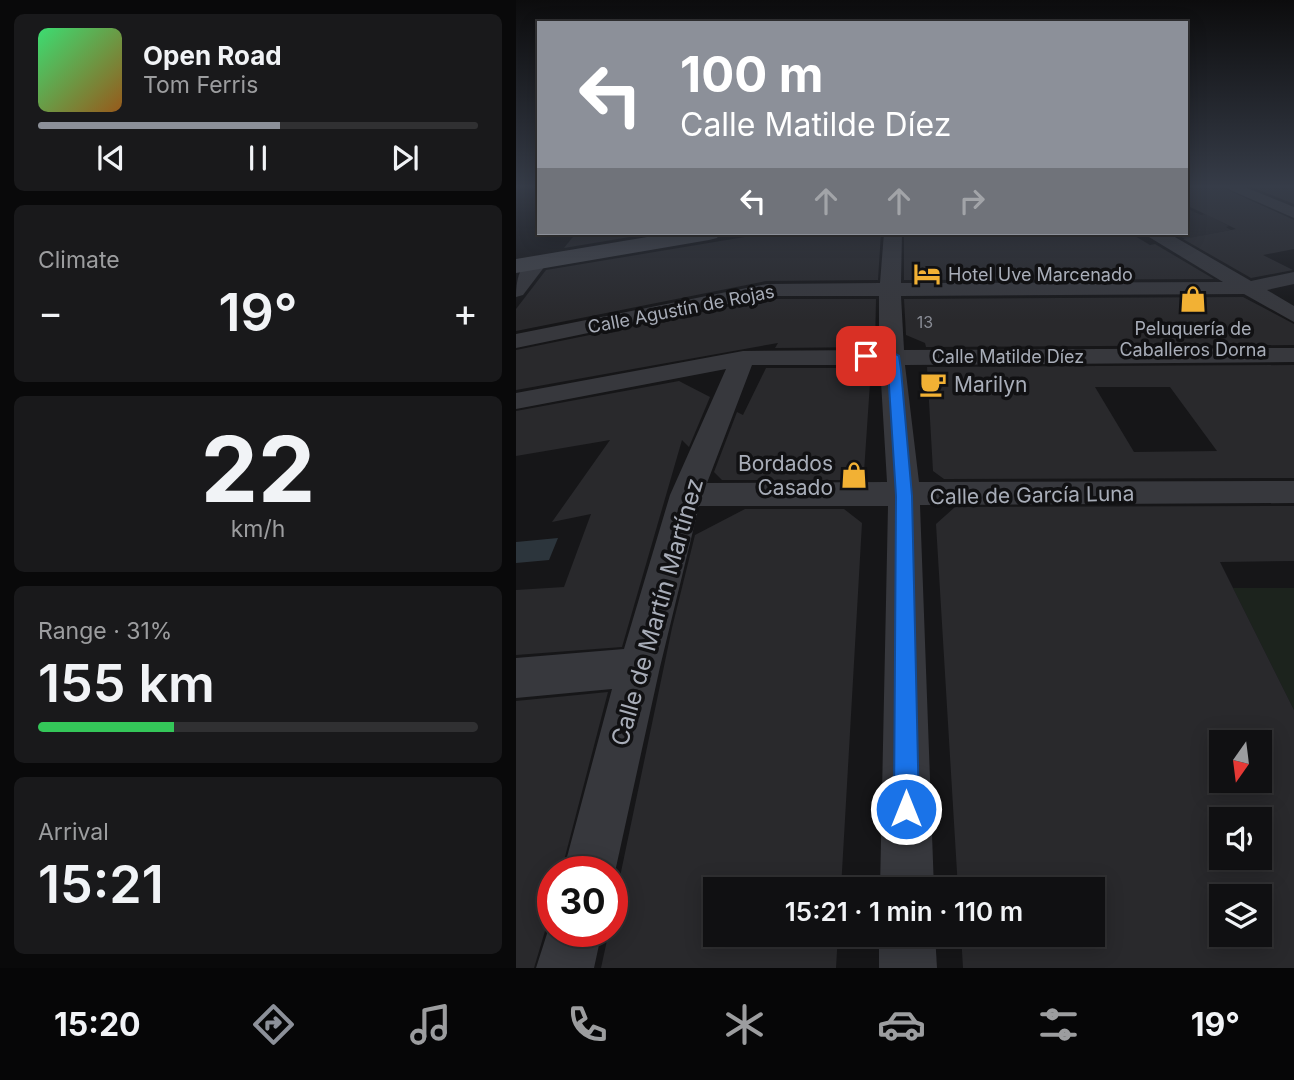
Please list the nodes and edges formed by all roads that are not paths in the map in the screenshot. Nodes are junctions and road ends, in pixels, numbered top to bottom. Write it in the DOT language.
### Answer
graph roads {
  1 [pos="685,235"];
  2 [pos="893,235"];
  3 [pos="1158,235"];
  4 [pos="650,238"];
  5 [pos="527,264"];
  6 [pos="1294,278"];
  7 [pos="1247,288"];
  8 [pos="890,289"];
  9 [pos="516,291"];
  10 [pos="1294,315"];
  11 [pos="516,341"];
  12 [pos="1294,355"];
  13 [pos="892,356"];
  14 [pos="743,358"];
  15 [pos="516,401"];
  16 [pos="1294,492"];
  17 [pos="686,495"];
  18 [pos="904,496"];
  19 [pos="639,667"];
  20 [pos="516,678"];
  21 [pos="593,856"];
  22 [pos="907,877"];
  23 [pos="570,947"];
  24 [pos="907,947"];
  25 [pos="565,968"];
  26 [pos="908,968"];
  1 -- 4 [label="street"];
  2 -- 8 [label="street"];
  3 -- 7 [label="street"];
  4 -- 5 [label="street"];
  5 -- 9 [label="street"];
  6 -- 7 [label="street, Calle Agustín de Rojas"];
  7 -- 8 [label="street, Calle Agustín de Rojas"];
  7 -- 10 [label="street"];
  8 -- 11 [label="street, Calle Agustín de Rojas"];
  8 -- 13 [label="street"];
  12 -- 13 [label="street, Calle Matilde Díez"];
  13 -- 14 [label="street, Calle Matilde Díez"];
  13 -- 18 [label="street"];
  14 -- 15 [label="street, Calle Matilde Díez"];
  14 -- 17 [label="street, Calle de Martín Martínez"];
  16 -- 18 [label="street, Calle de García Luna"];
  17 -- 18 [label="street, Calle de García Luna"];
  17 -- 19 [label="street, Calle de Martín Martínez"];
  18 -- 22 [label="street"];
  19 -- 20 [label="street"];
  19 -- 21 [label="street, Calle de Martín Martínez"];
  23 -- 25 [label="street"];
  24 -- 26 [label="street"];
}
